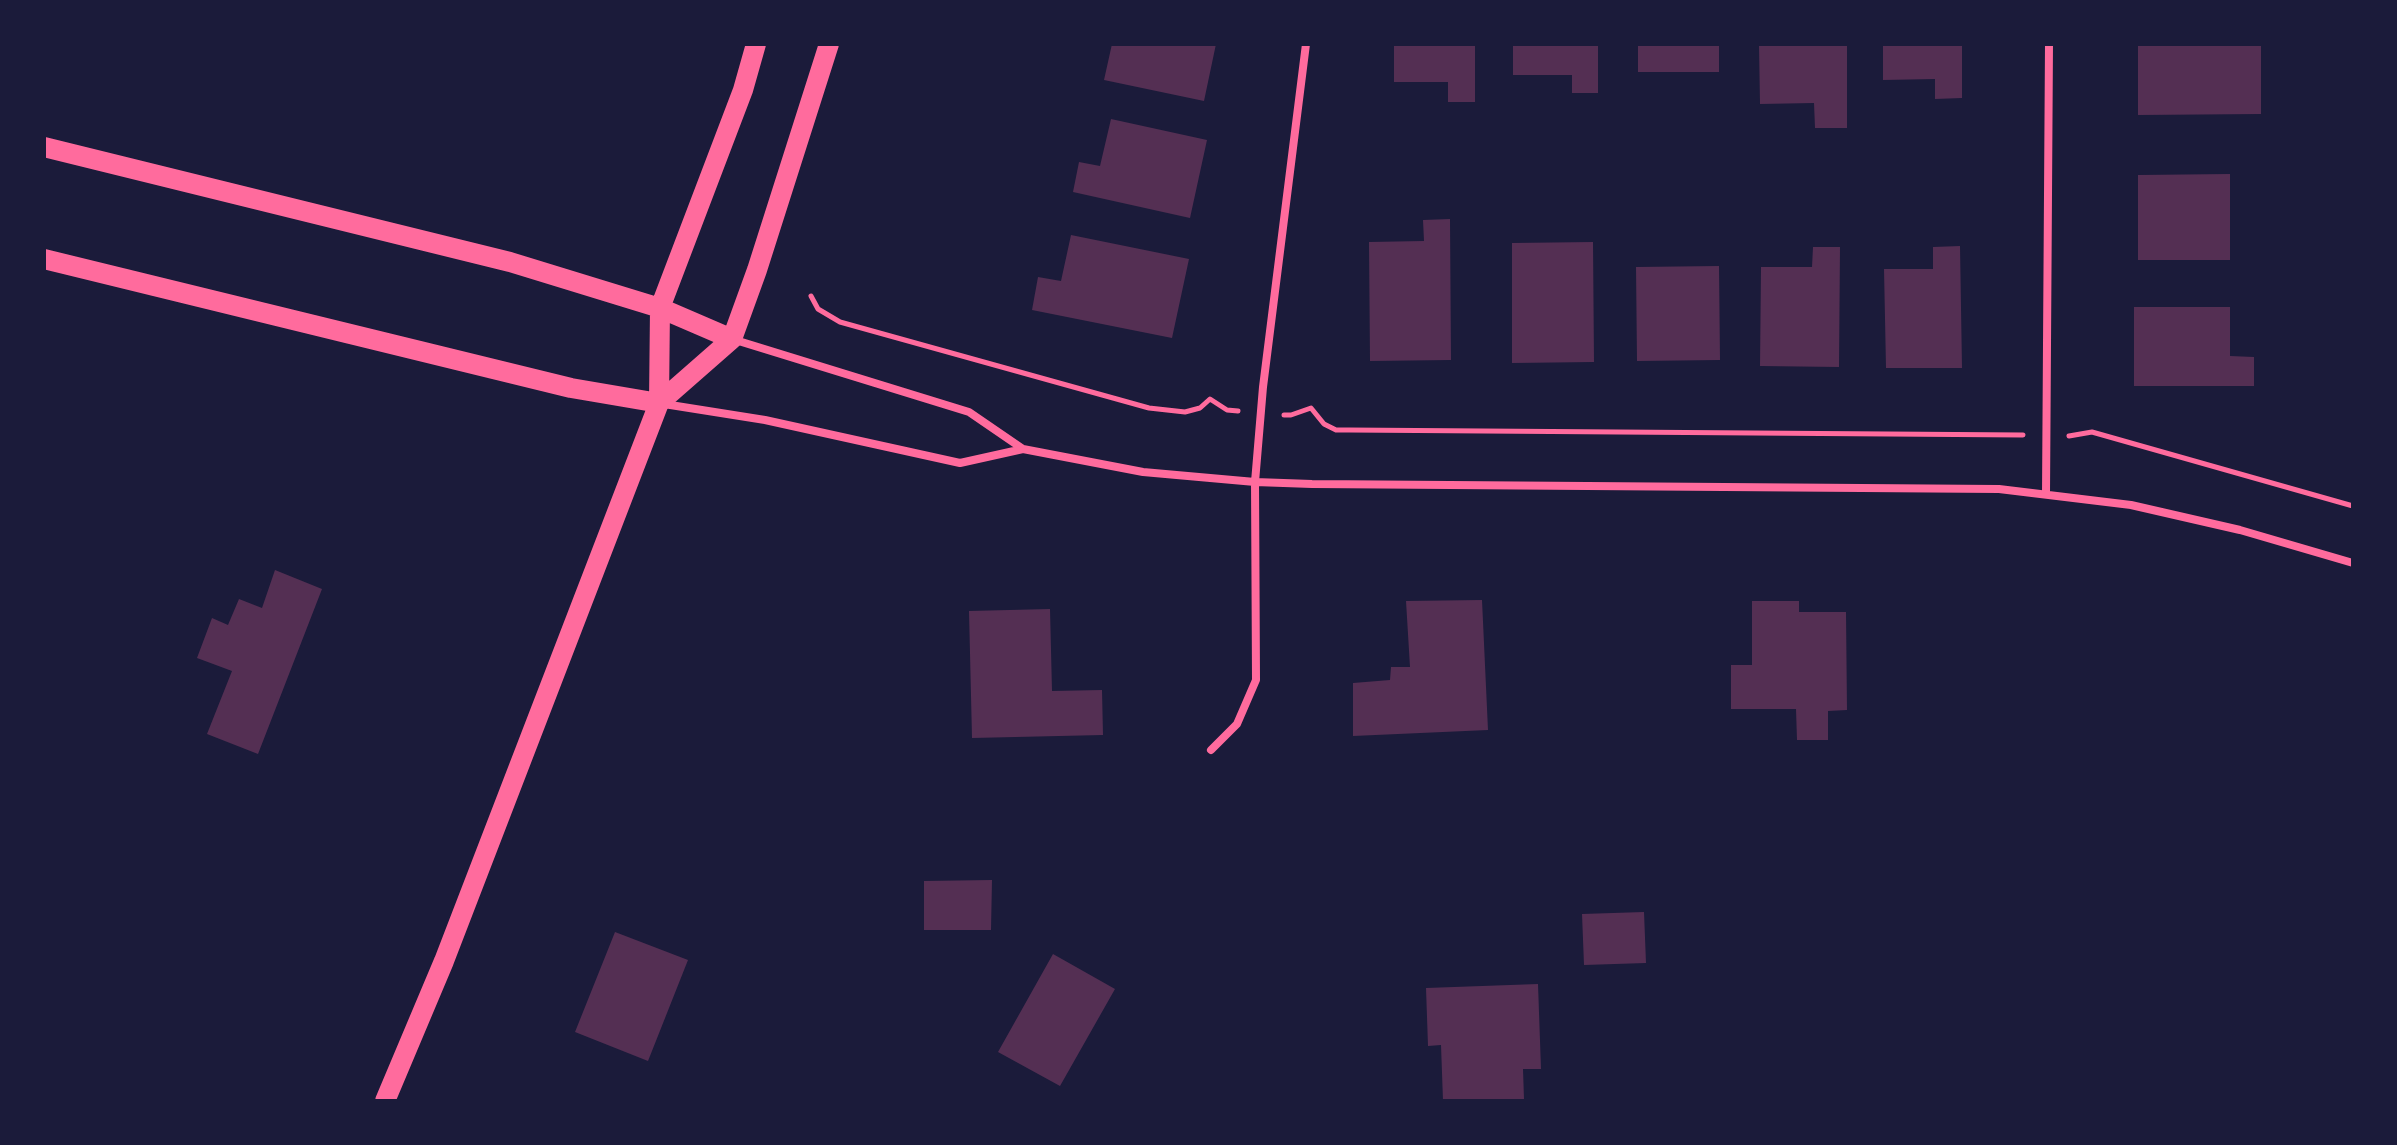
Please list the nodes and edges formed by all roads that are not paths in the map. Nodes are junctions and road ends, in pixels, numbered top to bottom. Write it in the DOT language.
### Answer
graph roads {
  1 [pos="756,44"];
  2 [pos="829,44"];
  3 [pos="1306,44"];
  4 [pos="2049,44"];
  5 [pos="44,147"];
  6 [pos="44,259"];
  7 [pos="660,308"];
  8 [pos="732,339"];
  9 [pos="659,403"];
  10 [pos="1023,449"];
  11 [pos="1255,482"];
  12 [pos="2046,493"];
  13 [pos="2353,563"];
  14 [pos="1211,750"];
  15 [pos="385,1101"];
  1 -- 7 [label="main road"];
  2 -- 8 [label="main road"];
  3 -- 11 [label="street"];
  4 -- 12 [label="street"];
  5 -- 7 [label="main road"];
  6 -- 9 [label="main road"];
  7 -- 8 [label="main road"];
  7 -- 9 [label="main road"];
  8 -- 9 [label="main road"];
  8 -- 10 [label="street"];
  9 -- 10 [label="street"];
  9 -- 15 [label="main road"];
  10 -- 11 [label="street"];
  11 -- 12 [label="street"];
  11 -- 14 [label="street"];
  12 -- 13 [label="street"];
}
